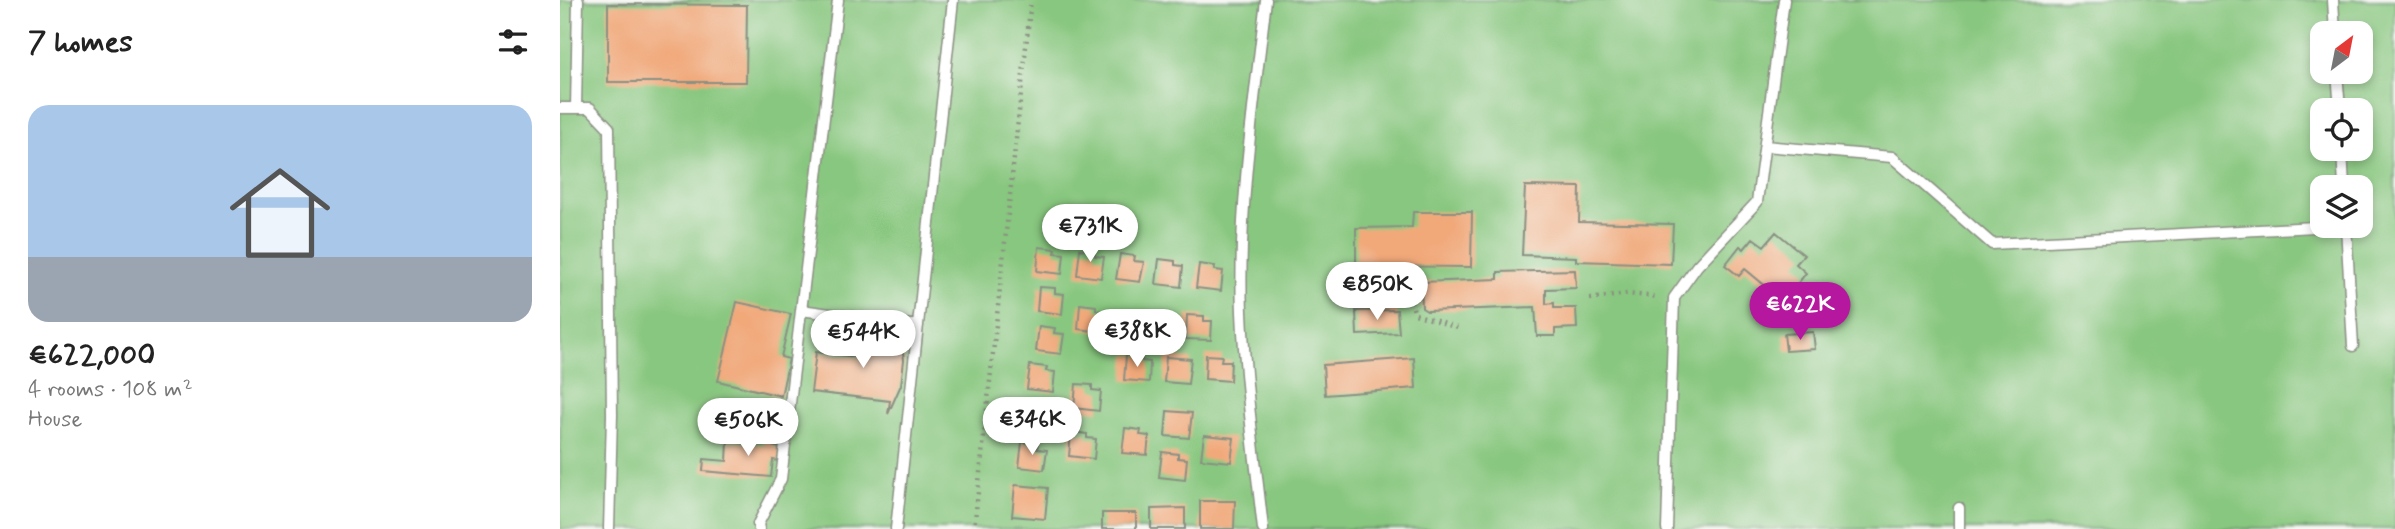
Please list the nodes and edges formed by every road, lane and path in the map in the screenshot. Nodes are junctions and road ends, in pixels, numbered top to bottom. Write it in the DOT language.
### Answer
graph roads {
  1 [pos="578,0"];
  2 [pos="838,0"];
  3 [pos="953,0"];
  4 [pos="1031,0"];
  5 [pos="1266,0"];
  6 [pos="1784,0"];
  7 [pos="2333,0"];
  8 [pos="2334,21"];
  9 [pos="560,108"];
  10 [pos="576,108"];
  11 [pos="1765,146"];
  12 [pos="2310,227"];
  13 [pos="2347,238"];
  14 [pos="1342,285"];
  15 [pos="1674,298"];
  16 [pos="1590,299"];
  17 [pos="801,310"];
  18 [pos="918,326"];
  19 [pos="1461,329"];
  20 [pos="2353,346"];
  21 [pos="1959,508"];
  22 [pos="609,529"];
  23 [pos="759,529"];
  24 [pos="896,529"];
  25 [pos="974,529"];
  26 [pos="1263,529"];
  27 [pos="1667,529"];
  28 [pos="1959,529"];
  1 -- 10 [label="lane"];
  2 -- 17 [label="lane"];
  3 -- 18 [label="lane"];
  4 -- 25 [label="path"];
  5 -- 26 [label="lane"];
  6 -- 11 [label="lane"];
  7 -- 8 [label="lane"];
  9 -- 10 [label="lane"];
  10 -- 22 [label="lane"];
  11 -- 12 [label="lane"];
  11 -- 15 [label="lane"];
  13 -- 20 [label="lane"];
  14 -- 19 [label="path"];
  15 -- 16 [label="path"];
  15 -- 27 [label="lane"];
  17 -- 18 [label="lane"];
  17 -- 23 [label="lane"];
  18 -- 24 [label="lane"];
  21 -- 28 [label="lane"];
}
